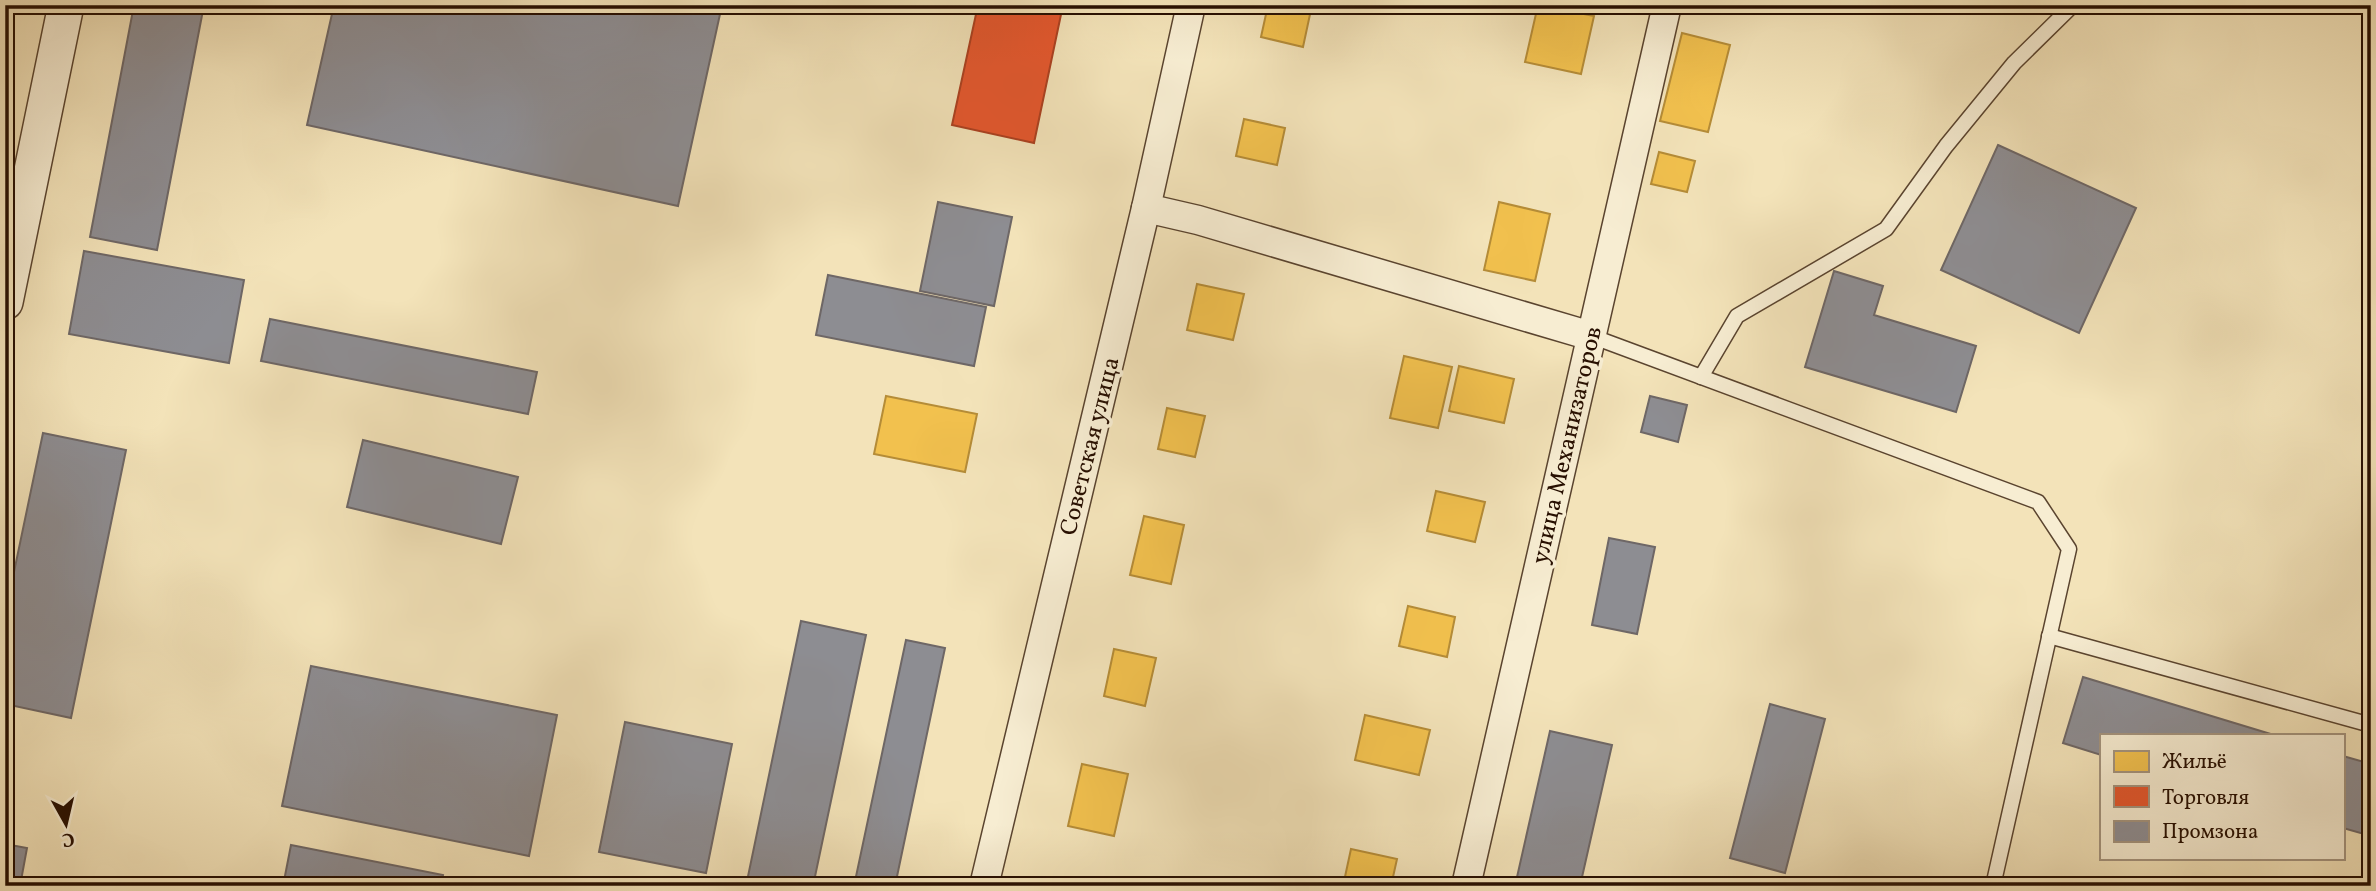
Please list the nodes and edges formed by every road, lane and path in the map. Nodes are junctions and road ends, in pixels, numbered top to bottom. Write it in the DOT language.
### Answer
graph roads {
  1 [pos="66,5"];
  2 [pos="1191,5"];
  3 [pos="1667,5"];
  4 [pos="2073,5"];
  5 [pos="1146,208"];
  6 [pos="5,302"];
  7 [pos="1591,335"];
  8 [pos="1701,377"];
  9 [pos="2049,636"];
  10 [pos="2371,725"];
  11 [pos="984,886"];
  12 [pos="1466,886"];
  13 [pos="1993,886"];
  1 -- 6 [label="street"];
  2 -- 5 [label="street, Советская улица"];
  3 -- 7 [label="street, улица Механизаторов"];
  4 -- 8 [label="lane"];
  5 -- 7 [label="street"];
  5 -- 11 [label="street, Советская улица"];
  7 -- 8 [label="lane"];
  7 -- 12 [label="street, улица Механизаторов"];
  8 -- 9 [label="lane"];
  9 -- 10 [label="lane"];
  9 -- 13 [label="lane"];
}
